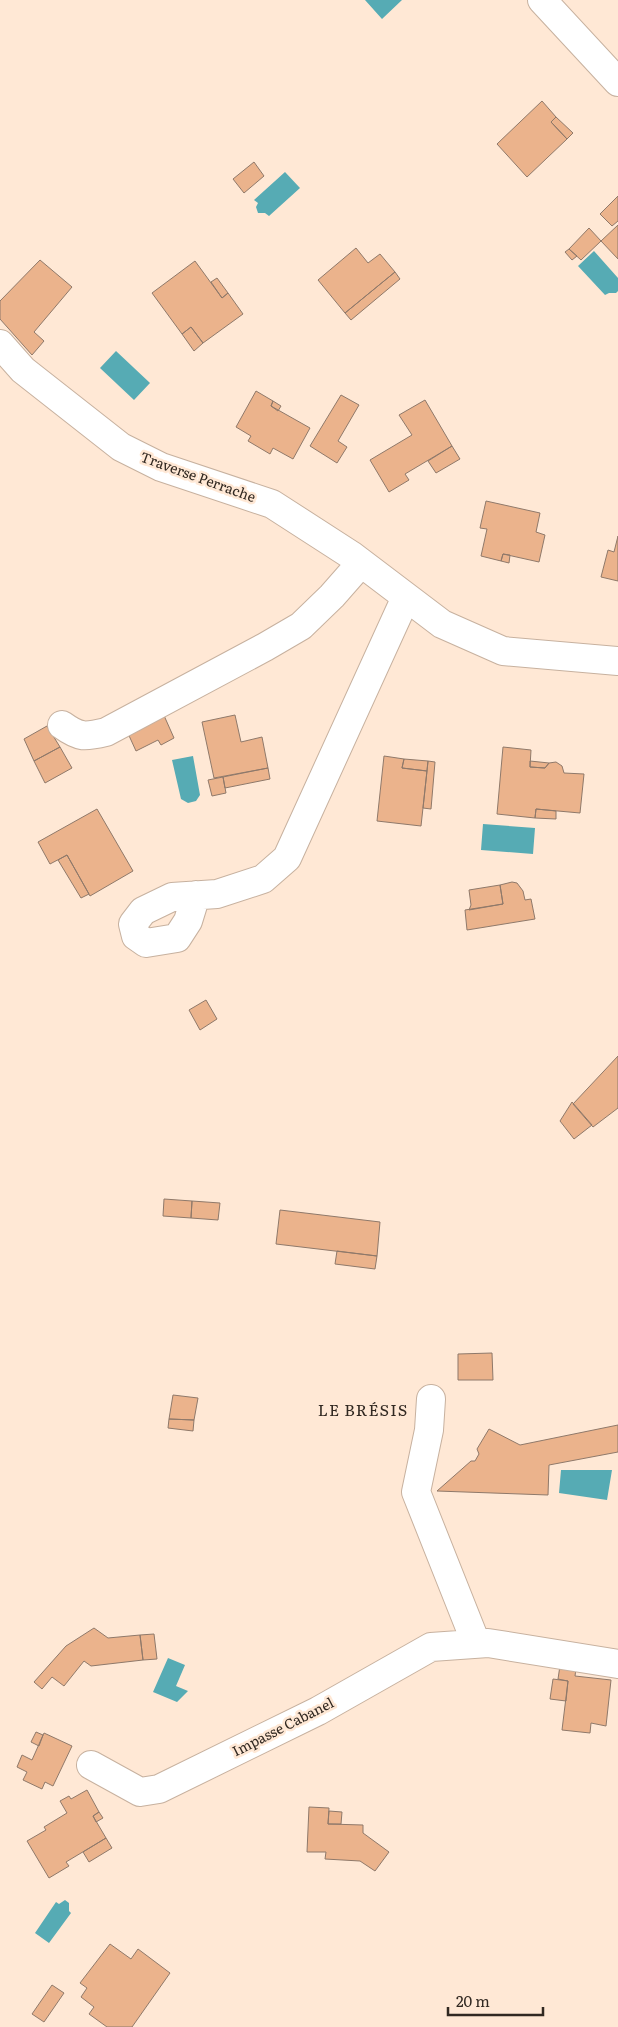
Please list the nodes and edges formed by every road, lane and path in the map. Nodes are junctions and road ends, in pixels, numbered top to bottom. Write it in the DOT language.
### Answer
graph roads {
  1 [pos="542,0"];
  2 [pos="618,82"];
  3 [pos="0,344"];
  4 [pos="361,563"];
  5 [pos="406,597"];
  6 [pos="618,660"];
  7 [pos="62,726"];
  8 [pos="196,895"];
  9 [pos="431,1399"];
  10 [pos="476,1643"];
  11 [pos="618,1664"];
  12 [pos="91,1765"];
  1 -- 2 [label="street"];
  3 -- 4 [label="street, Traverse Perrache"];
  4 -- 5 [label="street, Traverse Perrache"];
  4 -- 7 [label="street"];
  5 -- 6 [label="street, Traverse Perrache"];
  5 -- 8 [label="street"];
  9 -- 10 [label="street"];
  10 -- 11 [label="street, Impasse Cabanel"];
  10 -- 12 [label="street, Impasse Cabanel"];
}
